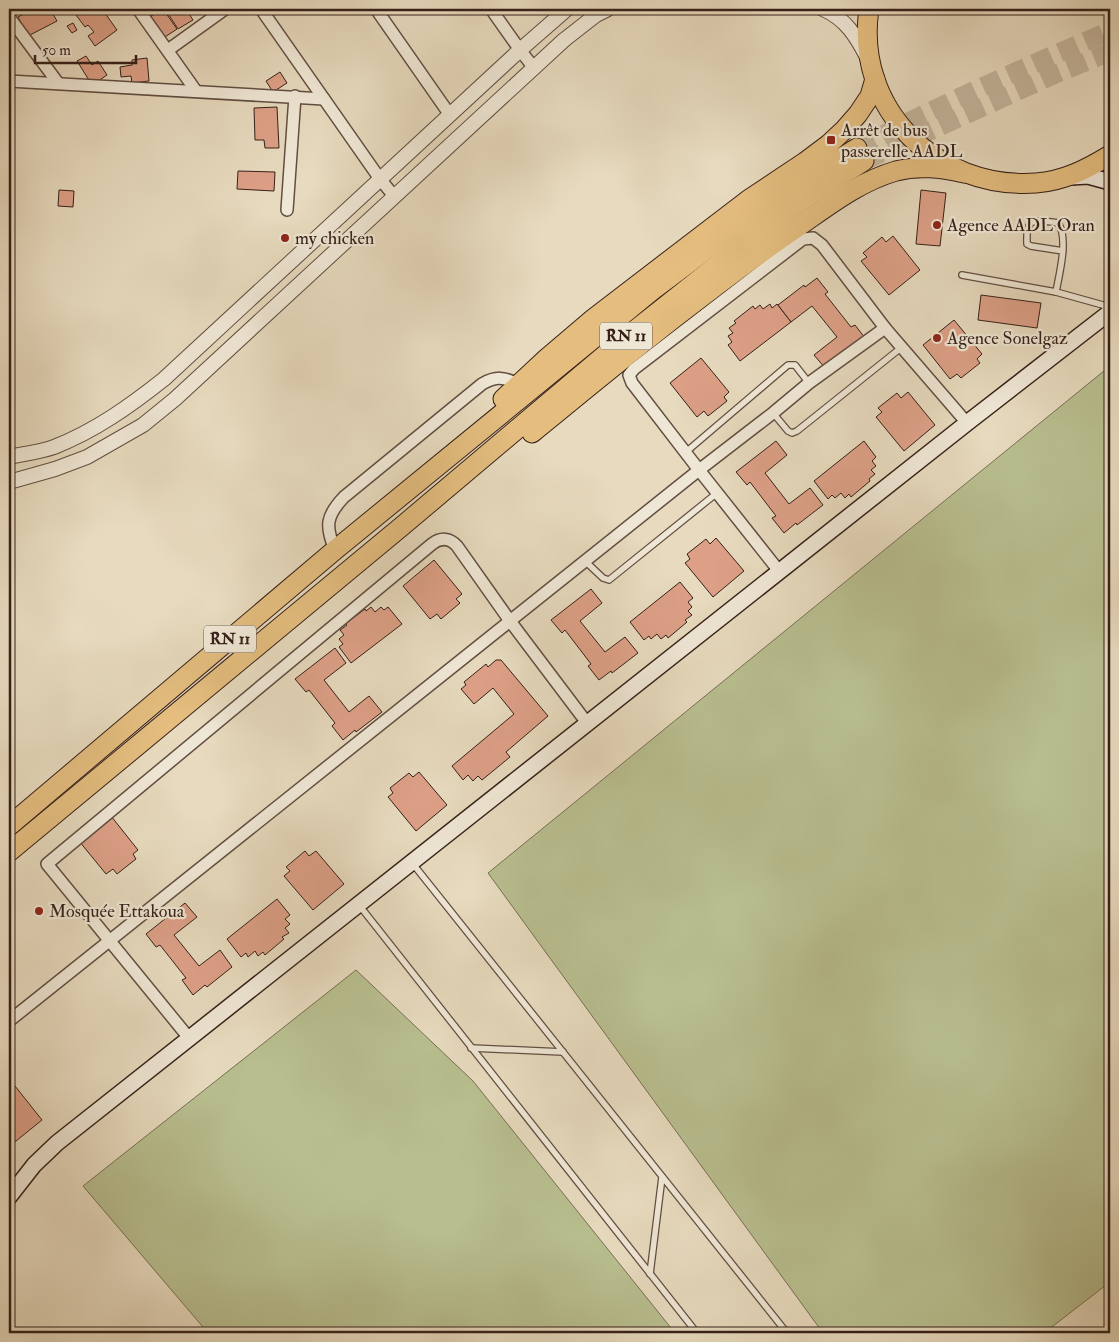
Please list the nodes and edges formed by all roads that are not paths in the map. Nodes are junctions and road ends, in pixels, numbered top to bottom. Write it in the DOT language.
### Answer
graph roads {
  1 [pos="138,9"];
  2 [pos="225,9"];
  3 [pos="260,9"];
  4 [pos="376,9"];
  5 [pos="491,9"];
  6 [pos="568,9"];
  7 [pos="608,9"];
  8 [pos="823,9"];
  9 [pos="869,9"];
  10 [pos="9,17"];
  11 [pos="168,50"];
  12 [pos="520,50"];
  13 [pos="534,68"];
  14 [pos="873,72"];
  15 [pos="9,81"];
  16 [pos="58,83"];
  17 [pos="196,91"];
  18 [pos="296,96"];
  19 [pos="324,98"];
  20 [pos="450,114"];
  21 [pos="1110,156"];
  22 [pos="964,173"];
  23 [pos="1062,178"];
  24 [pos="380,179"];
  25 [pos="1110,182"];
  26 [pos="394,196"];
  27 [pos="287,210"];
  28 [pos="1063,251"];
  29 [pos="962,275"];
  30 [pos="1056,292"];
  31 [pos="1110,307"];
  32 [pos="1110,312"];
  33 [pos="885,328"];
  34 [pos="902,348"];
  35 [pos="809,383"];
  36 [pos="518,384"];
  37 [pos="773,413"];
  38 [pos="966,423"];
  39 [pos="686,452"];
  40 [pos="452,455"];
  41 [pos="9,457"];
  42 [pos="699,470"];
  43 [pos="9,482"];
  44 [pos="717,493"];
  45 [pos="401,527"];
  46 [pos="334,550"];
  47 [pos="585,561"];
  48 [pos="779,571"];
  49 [pos="510,621"];
  50 [pos="587,723"];
  51 [pos="9,826"];
  52 [pos="9,852"];
  53 [pos="411,862"];
  54 [pos="358,904"];
  55 [pos="110,940"];
  56 [pos="9,1021"];
  57 [pos="189,1038"];
  58 [pos="472,1048"];
  59 [pos="563,1052"];
  60 [pos="662,1177"];
  61 [pos="10,1193"];
  62 [pos="650,1274"];
  63 [pos="697,1333"];
  64 [pos="787,1333"];
  1 -- 11 [label="street"];
  2 -- 11 [label="street"];
  3 -- 19 [label="street"];
  4 -- 20 [label="street"];
  5 -- 12 [label="street"];
  6 -- 12 [label="street"];
  7 -- 13 [label="street"];
  8 -- 14 [label="street"];
  9 -- 14 [label="highway"];
  10 -- 16 [label="street"];
  11 -- 17 [label="street"];
  12 -- 13 [label="street"];
  12 -- 20 [label="street"];
  13 -- 26 [label="street"];
  14 -- 22 [label="highway"];
  14 -- 36 [label="highway"];
  15 -- 16 [label="street"];
  16 -- 17 [label="street"];
  17 -- 18 [label="street"];
  18 -- 19 [label="street"];
  18 -- 27 [label="street"];
  19 -- 24 [label="street"];
  20 -- 24 [label="street"];
  21 -- 23 [label="highway"];
  22 -- 23 [label="highway"];
  22 -- 45 [label="highway"];
  23 -- 25 [label="main road"];
  24 -- 26 [label="street"];
  24 -- 41 [label="street"];
  26 -- 43 [label="street"];
  28 -- 28 [label="lane"];
  28 -- 30 [label="lane"];
  29 -- 30 [label="lane"];
  30 -- 31 [label="lane"];
  32 -- 38 [label="main road"];
  33 -- 34 [label="street"];
  33 -- 35 [label="street"];
  33 -- 39 [label="street"];
  34 -- 37 [label="lane"];
  34 -- 38 [label="street"];
  35 -- 37 [label="street"];
  35 -- 39 [label="lane"];
  36 -- 40 [label="highway"];
  36 -- 46 [label="street"];
  37 -- 42 [label="street"];
  38 -- 48 [label="main road"];
  39 -- 42 [label="street"];
  40 -- 45 [label="highway, RN 11"];
  40 -- 46 [label="highway, RN 11"];
  42 -- 44 [label="street"];
  42 -- 47 [label="street"];
  44 -- 47 [label="lane"];
  44 -- 48 [label="street"];
  45 -- 52 [label="highway, RN 11"];
  46 -- 51 [label="highway, RN 11"];
  47 -- 49 [label="street"];
  48 -- 50 [label="main road"];
  49 -- 50 [label="street"];
  49 -- 55 [label="street"];
  49 -- 55 [label="street"];
  50 -- 53 [label="main road"];
  53 -- 54 [label="main road"];
  53 -- 59 [label="lane"];
  54 -- 57 [label="main road"];
  54 -- 58 [label="lane"];
  55 -- 56 [label="street"];
  55 -- 57 [label="street"];
  57 -- 61 [label="main road"];
  58 -- 59 [label="lane"];
  58 -- 62 [label="lane"];
  59 -- 60 [label="lane"];
  60 -- 62 [label="lane"];
  60 -- 64 [label="lane"];
  62 -- 63 [label="lane"];
}
